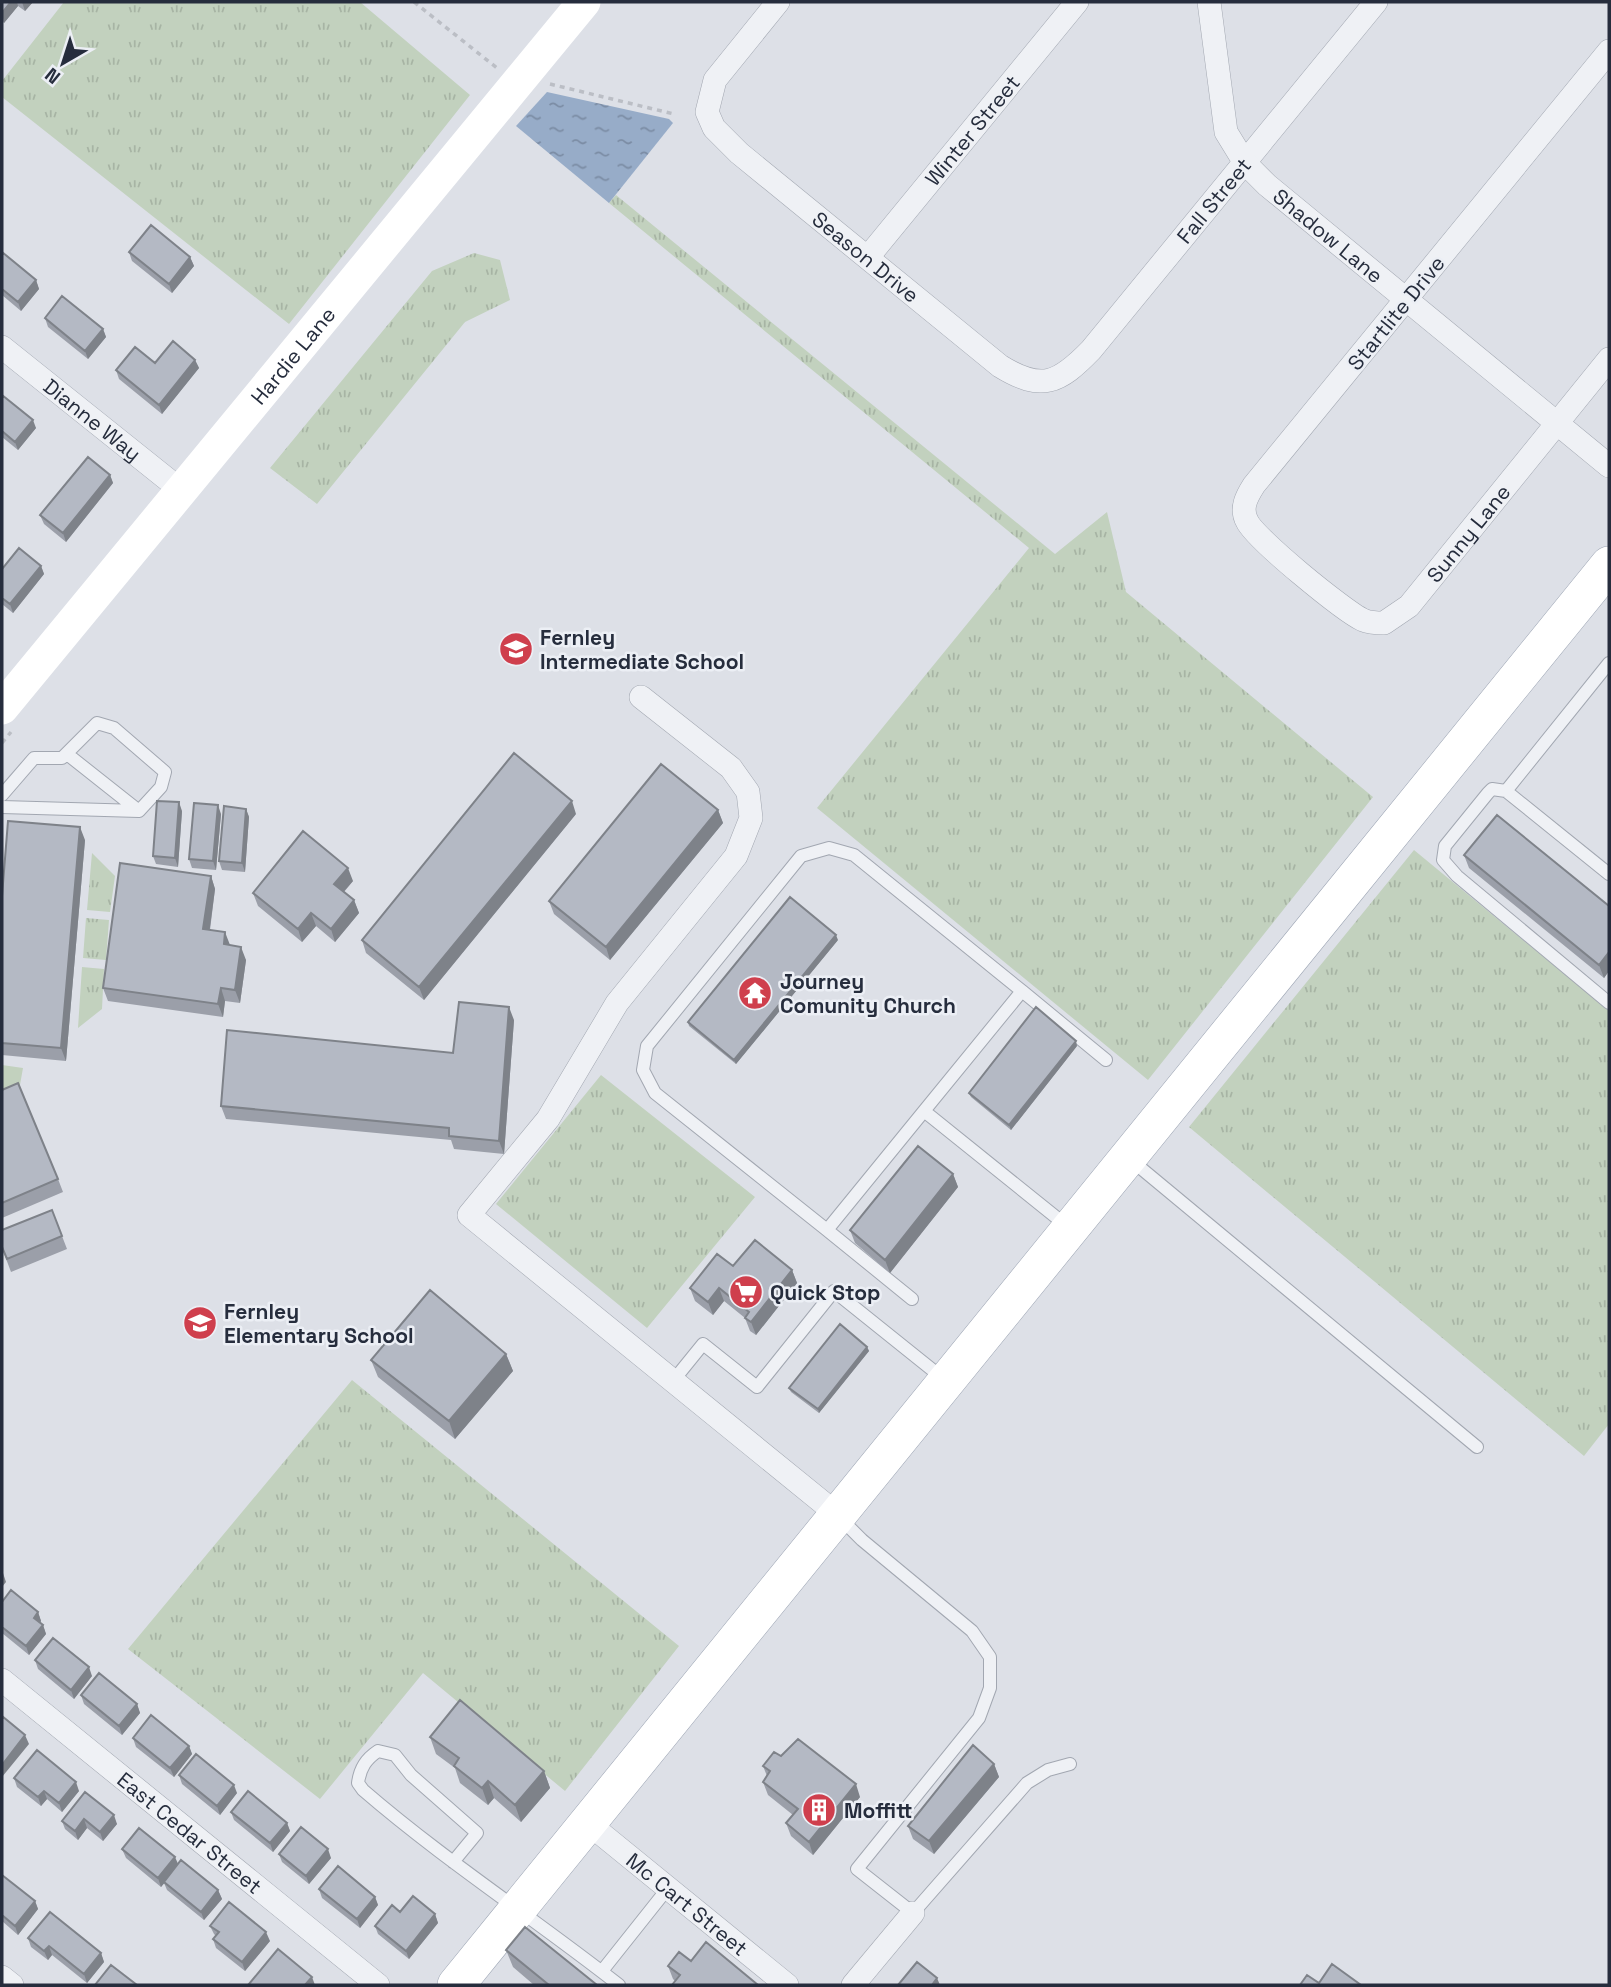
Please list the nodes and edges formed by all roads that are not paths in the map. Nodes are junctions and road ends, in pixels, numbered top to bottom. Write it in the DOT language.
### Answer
graph roads {
  1 [pos="584,2"];
  2 [pos="778,2"];
  3 [pos="1077,2"];
  4 [pos="1209,2"];
  5 [pos="1376,2"];
  6 [pos="1609,51"];
  7 [pos="1245,163"];
  8 [pos="868,257"];
  9 [pos="1408,299"];
  10 [pos="2,347"];
  11 [pos="1609,359"];
  12 [pos="1040,383"];
  13 [pos="1557,422"];
  14 [pos="1609,466"];
  15 [pos="182,491"];
  16 [pos="1609,565"];
  17 [pos="1302,572"];
  18 [pos="1609,663"];
  19 [pos="641,698"];
  20 [pos="2,708"];
  21 [pos="67,754"];
  22 [pos="1506,791"];
  23 [pos="2,795"];
  24 [pos="2,807"];
  25 [pos="139,811"];
  26 [pos="1609,874"];
  27 [pos="1021,991"];
  28 [pos="1609,1003"];
  29 [pos="1106,1060"];
  30 [pos="924,1111"];
  31 [pos="1128,1158"];
  32 [pos="1070,1229"];
  33 [pos="827,1230"];
  34 [pos="912,1299"];
  35 [pos="673,1381"];
  36 [pos="946,1382"];
  37 [pos="1477,1447"];
  38 [pos="838,1515"];
  39 [pos="2,1679"];
  40 [pos="1070,1764"];
  41 [pos="588,1822"];
  42 [pos="453,1862"];
  43 [pos="668,1888"];
  44 [pos="519,1908"];
  45 [pos="913,1913"];
  46 [pos="602,1971"];
  47 [pos="2,1976"];
  48 [pos="12,1985"];
  49 [pos="378,1985"];
  50 [pos="456,1985"];
  51 [pos="619,1985"];
  52 [pos="786,1985"];
  53 [pos="853,1985"];
  1 -- 15 [label="street, Hardie Lane"];
  2 -- 8 [label="street, Season Drive"];
  3 -- 8 [label="street, Winter Street"];
  4 -- 7 [label="street, Shadow Lane"];
  5 -- 7 [label="street, Fall Street"];
  6 -- 9 [label="street, Startlite Drive"];
  7 -- 9 [label="street, Shadow Lane"];
  7 -- 12 [label="street, Fall Street"];
  8 -- 12 [label="street, Season Drive"];
  9 -- 13 [label="street, Shadow Lane"];
  9 -- 17 [label="street, Startlite Drive"];
  10 -- 15 [label="street, Dianne Way"];
  11 -- 13 [label="street, Sunny Lane"];
  13 -- 14 [label="street, Shadow Lane"];
  13 -- 17 [label="street, Sunny Lane"];
  15 -- 20 [label="street, Hardie Lane"];
  16 -- 31 [label="main road"];
  18 -- 22 [label="lane"];
  19 -- 35 [label="street"];
  21 -- 23 [label="lane"];
  21 -- 25 [label="lane"];
  21 -- 25 [label="lane"];
  22 -- 26 [label="lane"];
  22 -- 28 [label="lane"];
  24 -- 25 [label="lane"];
  27 -- 29 [label="lane"];
  27 -- 30 [label="lane"];
  27 -- 33 [label="lane"];
  30 -- 32 [label="lane"];
  30 -- 33 [label="lane"];
  31 -- 32 [label="main road"];
  31 -- 37 [label="lane"];
  32 -- 36 [label="main road"];
  33 -- 34 [label="lane"];
  35 -- 36 [label="lane"];
  35 -- 38 [label="street"];
  36 -- 38 [label="main road"];
  38 -- 41 [label="main road"];
  38 -- 45 [label="lane"];
  39 -- 49 [label="street, East Cedar Street"];
  40 -- 45 [label="lane"];
  41 -- 43 [label="street, Mc Cart Street"];
  41 -- 44 [label="main road"];
  42 -- 42 [label="lane"];
  42 -- 44 [label="lane"];
  43 -- 46 [label="lane"];
  43 -- 52 [label="street, Mc Cart Street"];
  44 -- 46 [label="lane"];
  44 -- 50 [label="main road"];
  45 -- 53 [label="street"];
  46 -- 51 [label="lane"];
  47 -- 48 [label="street"];
}
